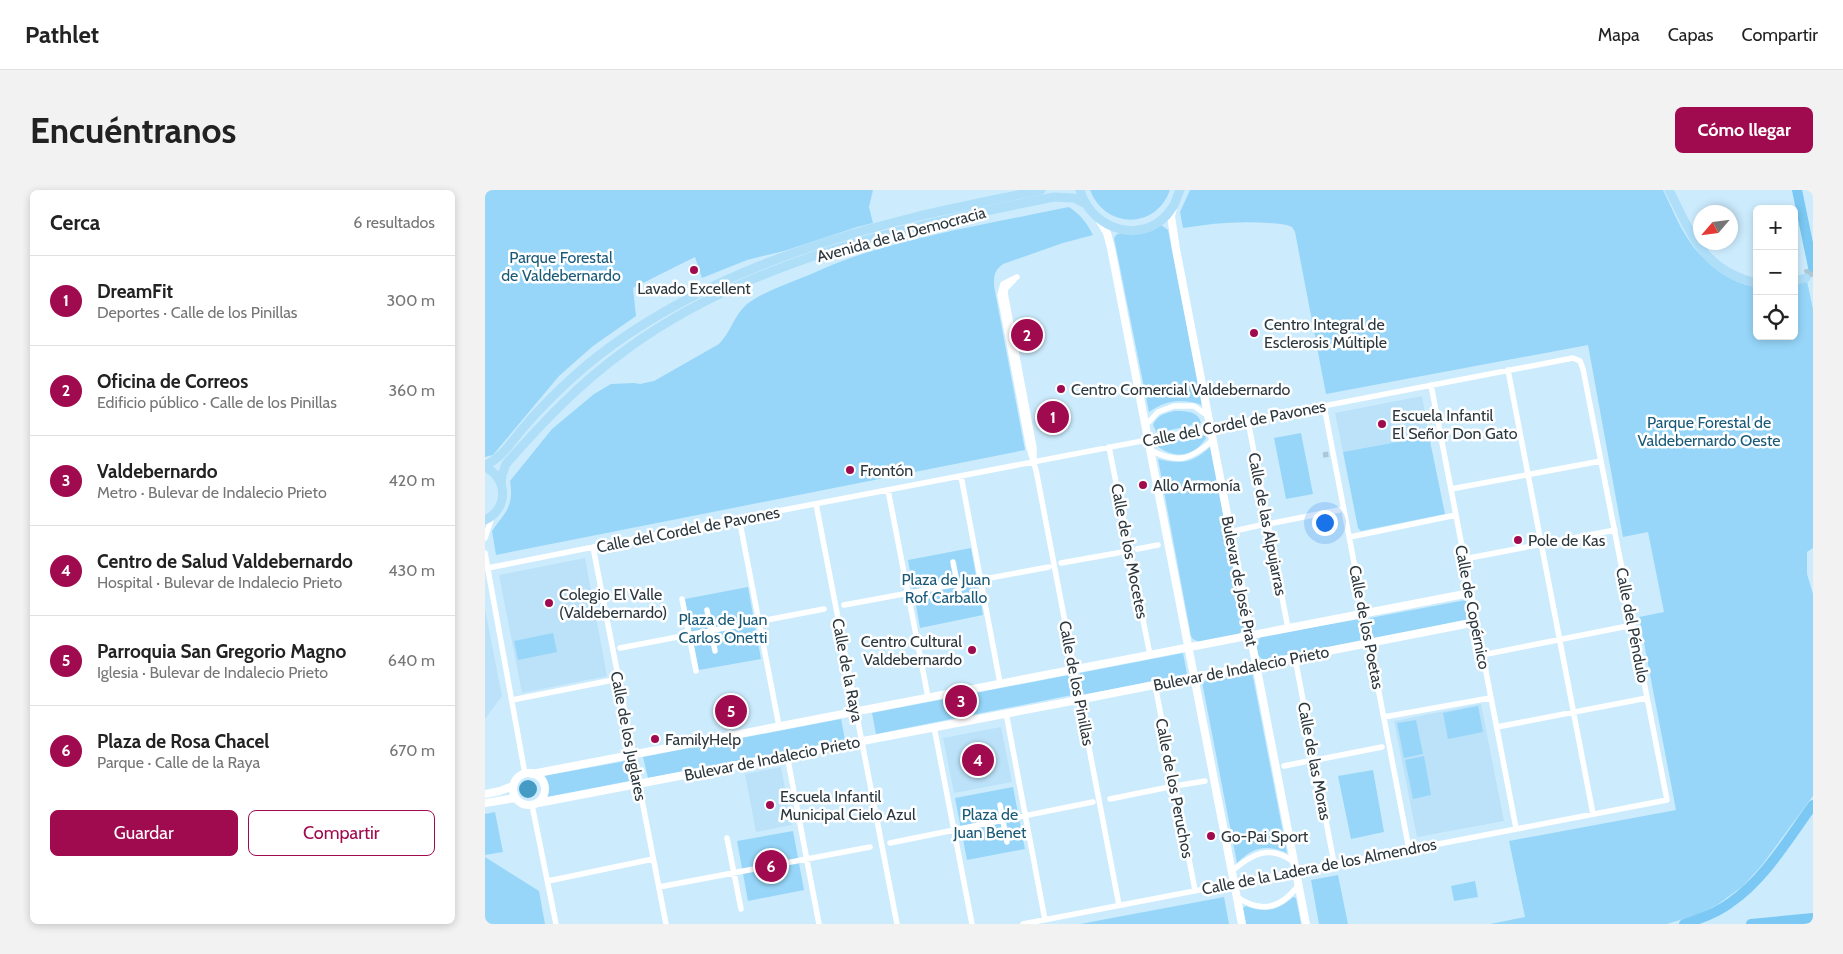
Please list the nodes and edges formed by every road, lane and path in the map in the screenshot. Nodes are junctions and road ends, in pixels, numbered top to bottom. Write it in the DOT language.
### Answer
graph roads {
  1 [pos="1041,190"];
  2 [pos="1080,190"];
  3 [pos="1179,190"];
  4 [pos="1669,190"];
  5 [pos="1797,190"];
  6 [pos="1084,203"];
  7 [pos="1173,208"];
  8 [pos="1100,221"];
  9 [pos="1687,226"];
  10 [pos="1808,273"];
  11 [pos="1753,276"];
  12 [pos="1753,282"];
  13 [pos="1508,370"];
  14 [pos="1431,385"];
  15 [pos="1324,406"];
  16 [pos="1208,416"];
  17 [pos="1249,421"];
  18 [pos="1146,425"];
  19 [pos="1210,428"];
  20 [pos="1148,440"];
  21 [pos="1213,440"];
  22 [pos="1109,447"];
  23 [pos="1150,450"];
  24 [pos="1601,460"];
  25 [pos="1034,462"];
  26 [pos="485,466"];
  27 [pos="1528,475"];
  28 [pos="961,476"];
  29 [pos="501,485"];
  30 [pos="1451,489"];
  31 [pos="888,490"];
  32 [pos="816,504"];
  33 [pos="1344,509"];
  34 [pos="1456,515"];
  35 [pos="488,518"];
  36 [pos="739,518"];
  37 [pos="1273,523"];
  38 [pos="1261,525"];
  39 [pos="1234,530"];
  40 [pos="1615,530"];
  41 [pos="1349,537"];
  42 [pos="485,538"];
  43 [pos="1158,545"];
  44 [pos="1541,545"];
  45 [pos="593,547"];
  46 [pos="1137,549"];
  47 [pos="1123,552"];
  48 [pos="485,553"];
  49 [pos="1464,559"];
  50 [pos="953,562"];
  51 [pos="1061,563"];
  52 [pos="1049,566"];
  53 [pos="486,568"];
  54 [pos="980,579"];
  55 [pos="957,584"];
  56 [pos="908,592"];
  57 [pos="1470,593"];
  58 [pos="682,599"];
  59 [pos="961,602"];
  60 [pos="844,605"];
  61 [pos="824,609"];
  62 [pos="707,610"];
  63 [pos="1364,613"];
  64 [pos="759,622"];
  65 [pos="1476,622"];
  66 [pos="1633,625"];
  67 [pos="1288,628"];
  68 [pos="711,631"];
  69 [pos="689,634"];
  70 [pos="1250,635"];
  71 [pos="1559,640"];
  72 [pos="1370,644"];
  73 [pos="1189,647"];
  74 [pos="620,648"];
  75 [pos="715,651"];
  76 [pos="1149,655"];
  77 [pos="1482,655"];
  78 [pos="1295,658"];
  79 [pos="1256,666"];
  80 [pos="1074,669"];
  81 [pos="696,671"];
  82 [pos="1195,678"];
  83 [pos="619,679"];
  84 [pos="1000,683"];
  85 [pos="1155,685"];
  86 [pos="928,697"];
  87 [pos="1490,698"];
  88 [pos="1647,698"];
  89 [pos="1080,699"];
  90 [pos="512,700"];
  91 [pos="856,711"];
  92 [pos="1573,712"];
  93 [pos="1006,713"];
  94 [pos="1384,717"];
  95 [pos="779,726"];
  96 [pos="934,727"];
  97 [pos="1497,727"];
  98 [pos="862,741"];
  99 [pos="1383,747"];
  100 [pos="633,754"];
  101 [pos="787,755"];
  102 [pos="1321,758"];
  103 [pos="1308,761"];
  104 [pos="1284,766"];
  105 [pos="529,774"];
  106 [pos="1205,781"];
  107 [pos="639,784"];
  108 [pos="1181,785"];
  109 [pos="513,786"];
  110 [pos="1169,788"];
  111 [pos="485,794"];
  112 [pos="515,798"];
  113 [pos="1110,799"];
  114 [pos="1093,802"];
  115 [pos="485,803"];
  116 [pos="535,804"];
  117 [pos="1000,804"];
  118 [pos="1813,805"];
  119 [pos="1593,814"];
  120 [pos="1025,815"];
  121 [pos="1002,820"];
  122 [pos="1516,828"];
  123 [pos="954,831"];
  124 [pos="727,838"];
  125 [pos="1007,842"];
  126 [pos="891,844"];
  127 [pos="870,847"];
  128 [pos="1409,849"];
  129 [pos="653,859"];
  130 [pos="807,859"];
  131 [pos="1294,862"];
  132 [pos="1334,863"];
  133 [pos="1232,871"];
  134 [pos="1296,872"];
  135 [pos="734,873"];
  136 [pos="548,881"];
  137 [pos="1234,883"];
  138 [pos="1298,886"];
  139 [pos="659,888"];
  140 [pos="1195,890"];
  141 [pos="1237,897"];
  142 [pos="1119,905"];
  143 [pos="741,909"];
  144 [pos="1813,918"];
  145 [pos="1045,920"];
  146 [pos="556,924"];
  147 [pos="666,924"];
  148 [pos="819,924"];
  149 [pos="897,924"];
  150 [pos="972,924"];
  151 [pos="1023,924"];
  152 [pos="1242,924"];
  153 [pos="1306,924"];
  154 [pos="1684,924"];
  155 [pos="1751,924"];
  1 -- 26 [label="main road, Avenida de la Democracia"];
  2 -- 6 [label="main road"];
  3 -- 7 [label="main road"];
  4 -- 9 [label="main road"];
  5 -- 10 [label="highway"];
  6 -- 8 [label="main road"];
  6 -- 29 [label="main road, Avenida de la Democracia"];
  7 -- 8 [label="main road"];
  7 -- 16 [label="street, Bulevar de José Prat"];
  8 -- 18 [label="street"];
  9 -- 11 [label="main road"];
  9 -- 12 [label="main road"];
  13 -- 14 [label="street, Calle del Cordel de Pavones"];
  13 -- 24 [label="street, Calle del Péndulo"];
  13 -- 27 [label="street"];
  14 -- 15 [label="street, Calle del Cordel de Pavones"];
  14 -- 30 [label="street, Calle de Copérnico"];
  15 -- 17 [label="street, Calle del Cordel de Pavones"];
  15 -- 33 [label="street, Calle de los Poetas"];
  16 -- 18 [label="street"];
  16 -- 19 [label="street, Bulevar de José Prat"];
  17 -- 19 [label="street, Calle del Cordel de Pavones"];
  17 -- 67 [label="street, Calle de las Alpujarras"];
  18 -- 20 [label="street"];
  19 -- 20 [label="street, Calle del Cordel de Pavones"];
  19 -- 21 [label="street, Bulevar de José Prat"];
  20 -- 22 [label="street, Calle del Cordel de Pavones"];
  20 -- 23 [label="street"];
  21 -- 23 [label="street"];
  21 -- 70 [label="street, Bulevar de José Prat"];
  22 -- 25 [label="street, Calle del Cordel de Pavones"];
  22 -- 76 [label="street, Calle de los Mocetes"];
  23 -- 73 [label="street"];
  24 -- 27 [label="street"];
  24 -- 40 [label="street, Calle del Péndulo"];
  25 -- 25 [label="street, Calle de los Pinillas"];
  25 -- 28 [label="street, Calle del Cordel de Pavones"];
  25 -- 80 [label="street, Calle de los Pinillas"];
  26 -- 29 [label="main road"];
  27 -- 30 [label="street"];
  27 -- 44 [label="street"];
  28 -- 31 [label="street, Calle del Cordel de Pavones"];
  28 -- 54 [label="street"];
  29 -- 35 [label="main road, Avenida de la Democracia"];
  30 -- 34 [label="street, Calle de Copérnico"];
  31 -- 32 [label="street, Calle del Cordel de Pavones"];
  31 -- 56 [label="street"];
  32 -- 36 [label="street, Calle del Cordel de Pavones"];
  32 -- 91 [label="street, Calle de la Raya"];
  33 -- 37 [label="street"];
  33 -- 41 [label="street, Calle de los Poetas"];
  34 -- 41 [label="street"];
  34 -- 49 [label="street, Calle de Copérnico"];
  35 -- 42 [label="street"];
  36 -- 45 [label="street, Calle del Cordel de Pavones"];
  36 -- 64 [label="street, Bulevar de Indalecio Prieto"];
  38 -- 39 [label="street"];
  40 -- 44 [label="street"];
  40 -- 66 [label="street, Calle del Péndulo"];
  41 -- 63 [label="street, Calle de los Poetas"];
  43 -- 46 [label="street"];
  44 -- 49 [label="street"];
  44 -- 71 [label="street"];
  45 -- 53 [label="street, Calle del Cordel de Pavones"];
  45 -- 83 [label="street, Calle de los Juglares"];
  47 -- 51 [label="street"];
  48 -- 53 [label="street"];
  49 -- 57 [label="street, Calle de Copérnico"];
  50 -- 55 [label="street"];
  52 -- 54 [label="street"];
  53 -- 90 [label="street"];
  54 -- 55 [label="street"];
  54 -- 84 [label="street"];
  55 -- 56 [label="street"];
  55 -- 59 [label="street"];
  56 -- 60 [label="street"];
  56 -- 86 [label="street"];
  57 -- 63 [label="street, Bulevar de Indalecio Prieto"];
  57 -- 65 [label="street, Calle de Copérnico"];
  58 -- 69 [label="street"];
  61 -- 64 [label="street"];
  62 -- 68 [label="street"];
  63 -- 67 [label="street, Bulevar de Indalecio Prieto"];
  63 -- 72 [label="street, Calle de los Poetas"];
  64 -- 68 [label="street"];
  64 -- 95 [label="street, Bulevar de Indalecio Prieto"];
  65 -- 72 [label="street, Bulevar de Indalecio Prieto"];
  65 -- 77 [label="street, Calle de Copérnico"];
  66 -- 71 [label="street"];
  66 -- 88 [label="street, Calle del Péndulo"];
  67 -- 70 [label="street, Bulevar de Indalecio Prieto"];
  68 -- 69 [label="street"];
  68 -- 75 [label="street"];
  69 -- 74 [label="street"];
  69 -- 81 [label="street"];
  70 -- 73 [label="street, Bulevar de Indalecio Prieto"];
  70 -- 79 [label="street, Bulevar de José Prat"];
  71 -- 77 [label="street"];
  71 -- 92 [label="street"];
  72 -- 78 [label="street, Bulevar de Indalecio Prieto"];
  72 -- 94 [label="street, Calle de los Poetas"];
  73 -- 76 [label="street, Bulevar de Indalecio Prieto"];
  73 -- 82 [label="street"];
  76 -- 80 [label="street, Bulevar de Indalecio Prieto"];
  77 -- 87 [label="street, Calle de Copérnico"];
  78 -- 79 [label="street, Bulevar de Indalecio Prieto"];
  78 -- 132 [label="street, Calle de las Moras"];
  79 -- 82 [label="street, Bulevar de Indalecio Prieto"];
  79 -- 131 [label="street, Bulevar de José Prat"];
  80 -- 84 [label="street, Bulevar de Indalecio Prieto"];
  80 -- 89 [label="street, Calle de los Pinillas"];
  82 -- 85 [label="street, Bulevar de Indalecio Prieto"];
  82 -- 133 [label="street"];
  83 -- 90 [label="street"];
  83 -- 100 [label="street, Calle de los Juglares"];
  84 -- 86 [label="street, Bulevar de Indalecio Prieto"];
  85 -- 89 [label="street, Bulevar de Indalecio Prieto"];
  85 -- 140 [label="street, Calle de los Peruchos"];
  86 -- 91 [label="street, Bulevar de Indalecio Prieto"];
  87 -- 94 [label="street"];
  87 -- 97 [label="street, Calle de Copérnico"];
  88 -- 92 [label="street"];
  88 -- 119 [label="street, Calle del Péndulo"];
  89 -- 93 [label="street, Bulevar de Indalecio Prieto"];
  89 -- 142 [label="street, Calle de los Pinillas"];
  90 -- 105 [label="street"];
  91 -- 95 [label="street, Bulevar de Indalecio Prieto"];
  91 -- 98 [label="street, Calle de la Raya"];
  92 -- 97 [label="street"];
  92 -- 119 [label="street"];
  93 -- 96 [label="street, Bulevar de Indalecio Prieto"];
  93 -- 120 [label="street"];
  94 -- 128 [label="street, Calle de los Poetas"];
  95 -- 100 [label="street, Bulevar de Indalecio Prieto"];
  96 -- 98 [label="street, Bulevar de Indalecio Prieto"];
  96 -- 123 [label="street"];
  97 -- 122 [label="street, Calle de Copérnico"];
  98 -- 101 [label="street, Bulevar de Indalecio Prieto"];
  98 -- 149 [label="street, Calle de la Raya"];
  99 -- 102 [label="street"];
  100 -- 105 [label="street, Bulevar de Indalecio Prieto"];
  100 -- 107 [label="street, Calle de los Juglares"];
  101 -- 107 [label="street, Bulevar de Indalecio Prieto"];
  101 -- 130 [label="street"];
  103 -- 104 [label="street"];
  105 -- 109 [label="street"];
  105 -- 116 [label="street"];
  106 -- 108 [label="street"];
  107 -- 116 [label="street, Bulevar de Indalecio Prieto"];
  107 -- 129 [label="street, Calle de los Juglares"];
  109 -- 111 [label="street"];
  109 -- 112 [label="street"];
  110 -- 113 [label="street"];
  112 -- 115 [label="street"];
  112 -- 116 [label="street"];
  114 -- 120 [label="street"];
  116 -- 136 [label="street"];
  117 -- 121 [label="street"];
  118 -- 154 [label="highway"];
  119 -- 122 [label="street, Calle de la Ladera de los Almendros"];
  120 -- 121 [label="street"];
  120 -- 145 [label="street"];
  121 -- 123 [label="street"];
  121 -- 125 [label="street"];
  122 -- 128 [label="street, Calle de la Ladera de los Almendros"];
  123 -- 126 [label="street"];
  123 -- 150 [label="street"];
  124 -- 135 [label="street"];
  127 -- 130 [label="street"];
  128 -- 132 [label="street, Calle de la Ladera de los Almendros"];
  129 -- 136 [label="street"];
  129 -- 139 [label="street, Calle de los Juglares"];
  130 -- 135 [label="street"];
  130 -- 148 [label="street"];
  131 -- 133 [label="street, Calle de la Ladera de los Almendros"];
  131 -- 134 [label="street, Bulevar de José Prat"];
  132 -- 134 [label="street, Calle de la Ladera de los Almendros"];
  133 -- 137 [label="street"];
  134 -- 137 [label="street, Calle de la Ladera de los Almendros"];
  134 -- 138 [label="street, Bulevar de José Prat"];
  135 -- 139 [label="street"];
  135 -- 143 [label="street"];
  136 -- 146 [label="street"];
  137 -- 140 [label="street, Calle de la Ladera de los Almendros"];
  137 -- 141 [label="street"];
  138 -- 141 [label="street, Calle de la Ladera de los Almendros"];
  138 -- 153 [label="street, Bulevar de José Prat"];
  139 -- 147 [label="street, Calle de los Juglares"];
  140 -- 142 [label="street, Calle de la Ladera de los Almendros"];
  141 -- 152 [label="street"];
  142 -- 145 [label="street, Calle de la Ladera de los Almendros"];
  144 -- 155 [label="highway"];
  145 -- 151 [label="street, Calle de la Ladera de los Almendros"];
}
